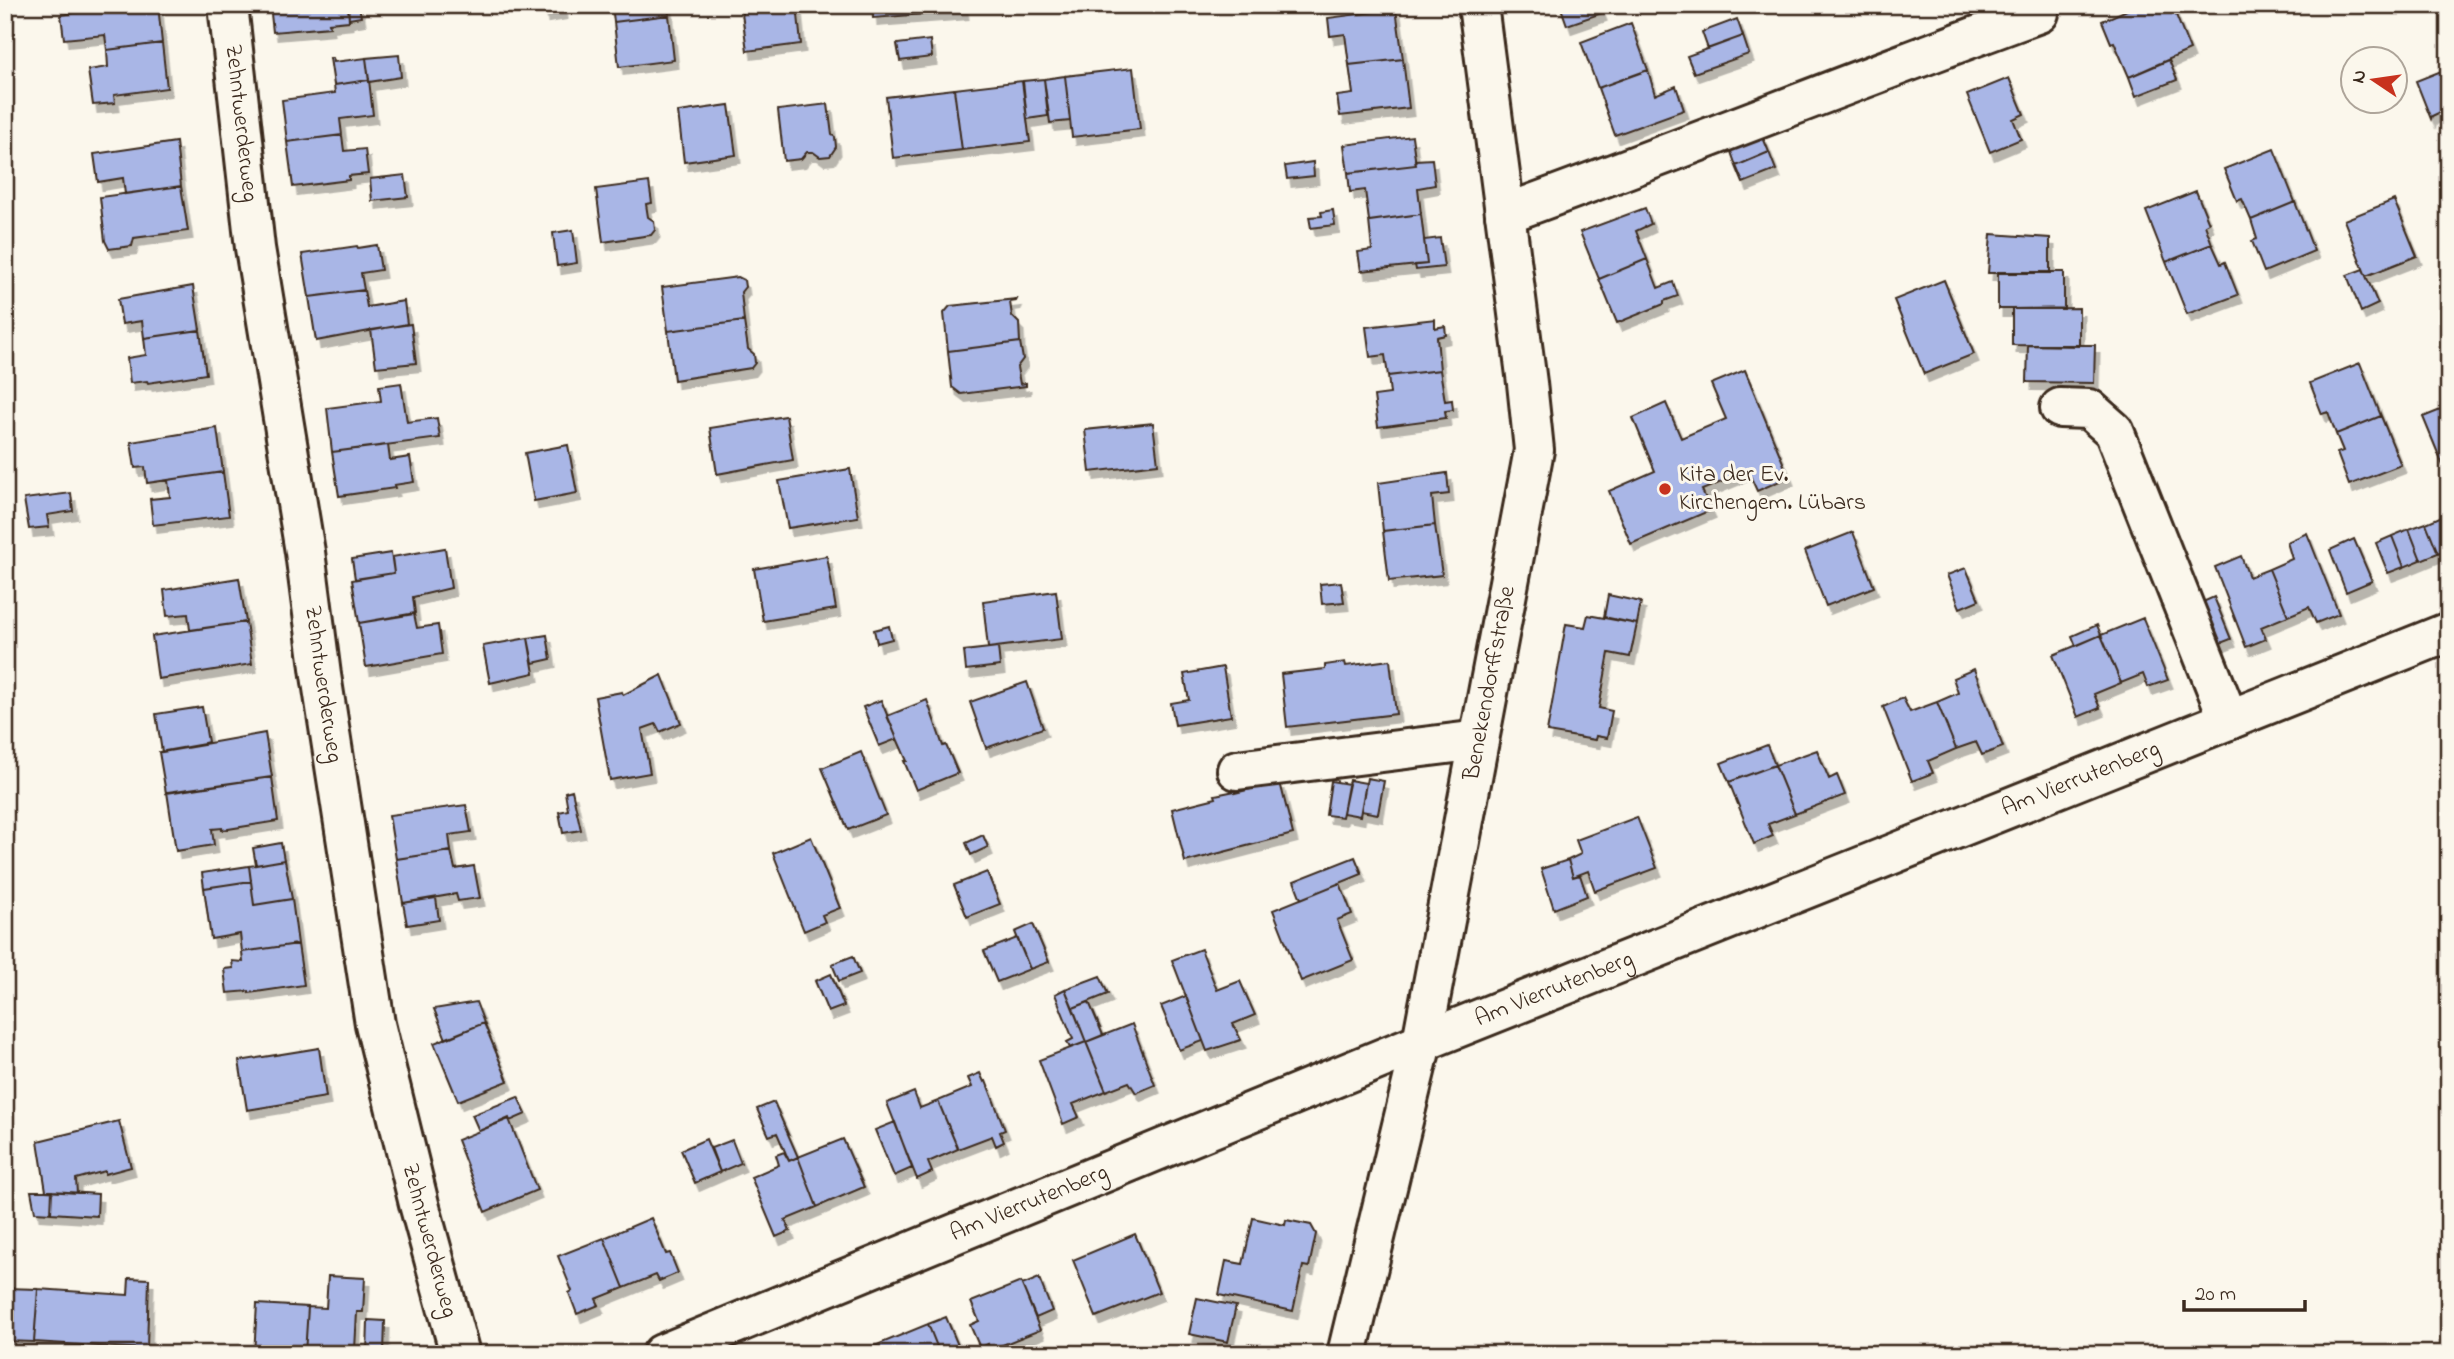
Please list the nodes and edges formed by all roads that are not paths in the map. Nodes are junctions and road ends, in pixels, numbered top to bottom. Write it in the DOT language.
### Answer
graph roads {
  1 [pos="229,5"];
  2 [pos="1478,5"];
  3 [pos="2039,13"];
  4 [pos="1505,214"];
  5 [pos="2060,408"];
  6 [pos="2449,632"];
  7 [pos="2229,720"];
  8 [pos="1479,740"];
  9 [pos="1237,771"];
  10 [pos="1422,1042"];
  11 [pos="460,1354"];
  12 [pos="662,1354"];
  13 [pos="1346,1354"];
  1 -- 11 [label="street, Zehntwerderweg"];
  2 -- 4 [label="street, Benekendorffstraße"];
  3 -- 4 [label="street"];
  4 -- 8 [label="street, Benekendorffstraße"];
  5 -- 7 [label="street"];
  6 -- 7 [label="street, Am Vierrutenberg"];
  7 -- 10 [label="street, Am Vierrutenberg"];
  8 -- 9 [label="street"];
  8 -- 10 [label="street, Benekendorffstraße"];
  10 -- 12 [label="street, Am Vierrutenberg"];
  10 -- 13 [label="street, Benekendorffstraße"];
}
